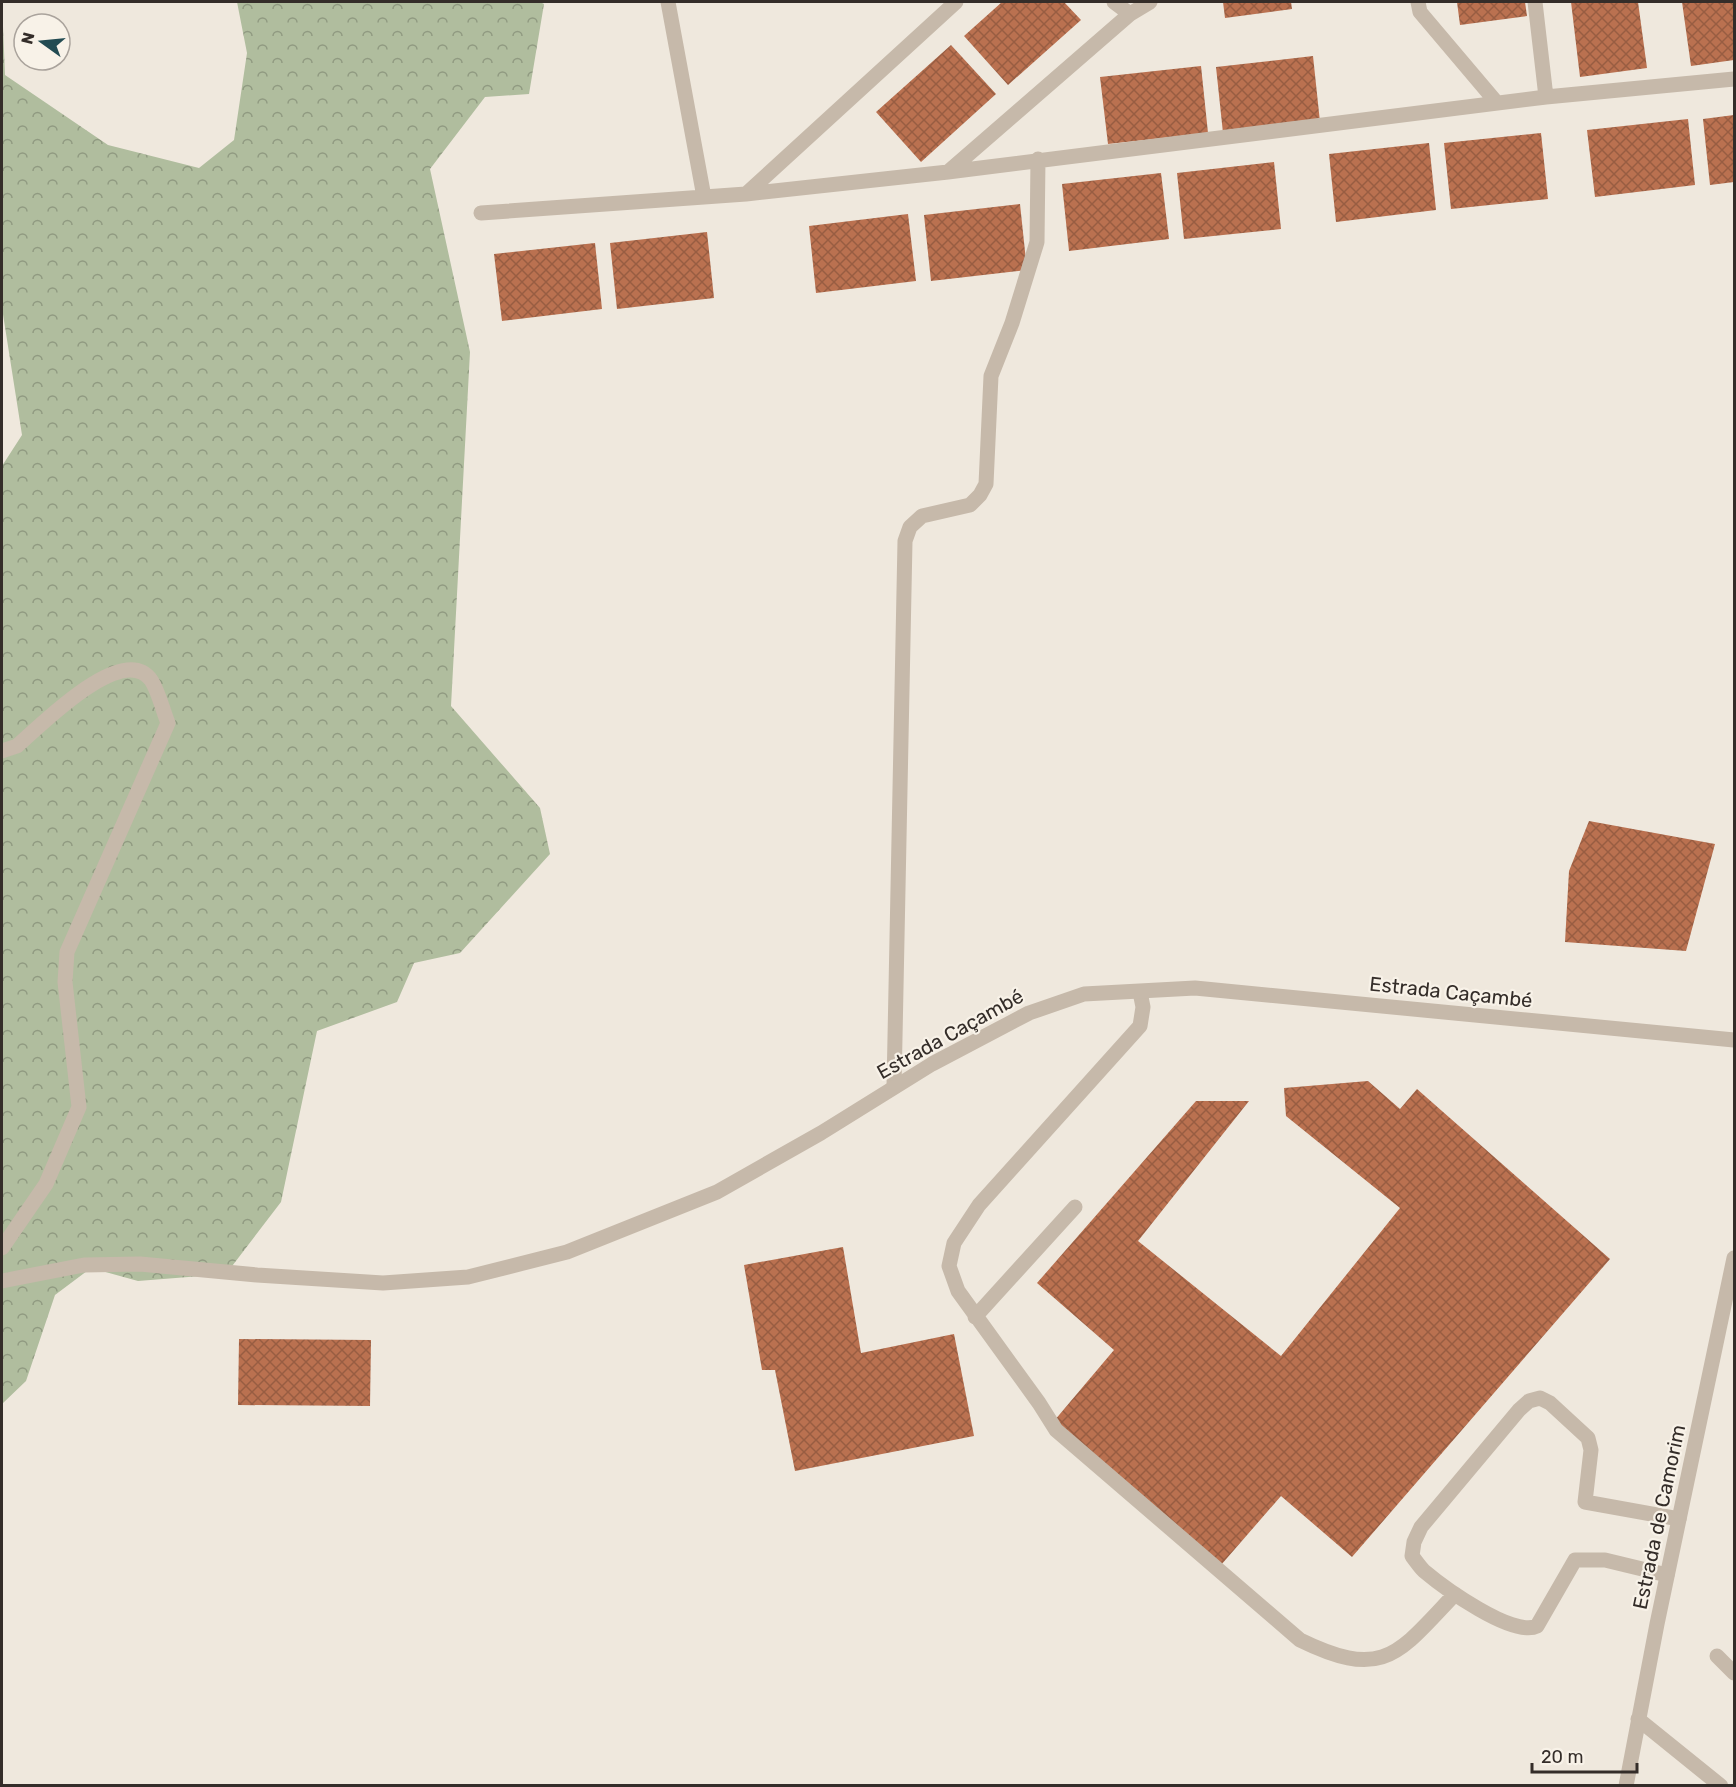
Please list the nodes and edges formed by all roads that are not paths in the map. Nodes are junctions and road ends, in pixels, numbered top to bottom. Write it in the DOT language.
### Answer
graph roads {
  1 [pos="668,2"];
  2 [pos="956,2"];
  3 [pos="1114,2"];
  4 [pos="1150,2"];
  5 [pos="1418,2"];
  6 [pos="1535,2"];
  7 [pos="1130,14"];
  8 [pos="1734,79"];
  9 [pos="1546,97"];
  10 [pos="1497,103"];
  11 [pos="1038,159"];
  12 [pos="948,172"];
  13 [pos="746,194"];
  14 [pos="704,198"];
  15 [pos="481,213"];
  16 [pos="2,751"];
  17 [pos="1140,992"];
  18 [pos="1734,1040"];
  19 [pos="894,1088"];
  20 [pos="1075,1207"];
  21 [pos="2,1248"];
  22 [pos="1734,1258"];
  23 [pos="2,1281"];
  24 [pos="975,1317"];
  25 [pos="1679,1518"];
  26 [pos="1667,1575"];
  27 [pos="1455,1594"];
  28 [pos="1717,1656"];
  29 [pos="1734,1673"];
  30 [pos="1638,1719"];
  31 [pos="1626,1785"];
  32 [pos="1721,1785"];
  1 -- 14 [label="street"];
  2 -- 13 [label="street"];
  3 -- 7 [label="street"];
  4 -- 7 [label="street"];
  5 -- 10 [label="street"];
  6 -- 9 [label="street"];
  7 -- 12 [label="street"];
  8 -- 9 [label="street"];
  9 -- 10 [label="street"];
  10 -- 11 [label="street"];
  11 -- 12 [label="street"];
  11 -- 19 [label="street"];
  12 -- 13 [label="street"];
  13 -- 14 [label="street"];
  14 -- 15 [label="street"];
  16 -- 21 [label="street"];
  17 -- 18 [label="street, Estrada Caçambé"];
  17 -- 19 [label="street, Estrada Caçambé"];
  17 -- 24 [label="street"];
  19 -- 23 [label="street, Estrada Caçambé"];
  20 -- 24 [label="street"];
  22 -- 25 [label="street, Estrada de Camorim"];
  24 -- 27 [label="street"];
  25 -- 26 [label="street, Estrada de Camorim"];
  25 -- 27 [label="street"];
  26 -- 27 [label="street"];
  26 -- 30 [label="street, Estrada de Camorim"];
  28 -- 29 [label="street"];
  30 -- 31 [label="street, Estrada de Camorim"];
  30 -- 32 [label="street"];
}
